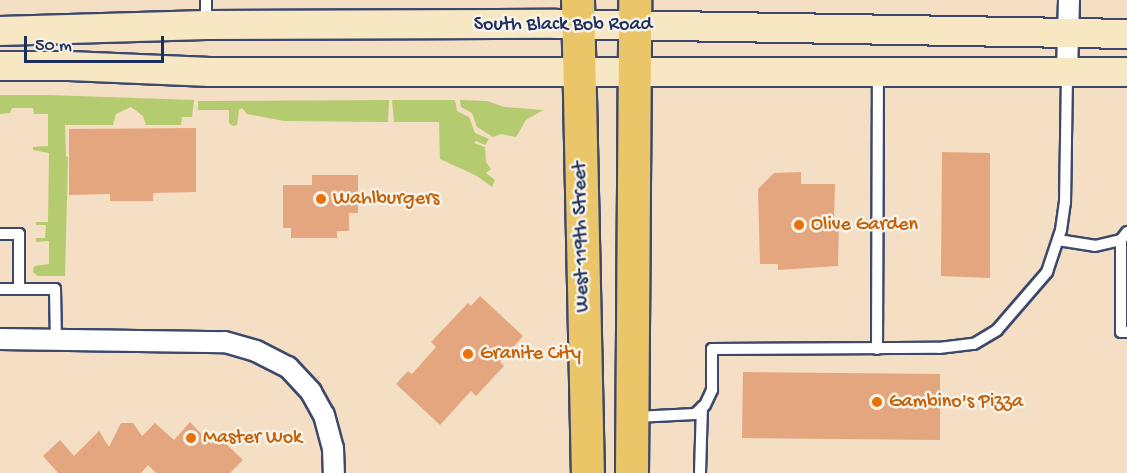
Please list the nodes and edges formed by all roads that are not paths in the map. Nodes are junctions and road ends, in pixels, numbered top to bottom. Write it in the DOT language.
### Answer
graph roads {
  1 [pos="1069,0"];
  2 [pos="206,12"];
  3 [pos="578,12"];
  4 [pos="634,12"];
  5 [pos="0,31"];
  6 [pos="1068,34"];
  7 [pos="1127,34"];
  8 [pos="0,66"];
  9 [pos="633,70"];
  10 [pos="578,71"];
  11 [pos="878,71"];
  12 [pos="1067,72"];
  13 [pos="1127,72"];
  14 [pos="0,234"];
  15 [pos="1124,236"];
  16 [pos="1058,240"];
  17 [pos="1123,277"];
  18 [pos="0,289"];
  19 [pos="19,289"];
  20 [pos="1127,332"];
  21 [pos="0,339"];
  22 [pos="56,340"];
  23 [pos="877,349"];
  24 [pos="702,407"];
  25 [pos="632,417"];
  26 [pos="334,473"];
  27 [pos="588,473"];
  28 [pos="632,473"];
  29 [pos="700,473"];
  1 -- 6 [label="street"];
  2 -- 3 [label="main road, South Black Bob Road"];
  2 -- 5 [label="main road, South Black Bob Road"];
  3 -- 4 [label="main road, South Black Bob Road"];
  3 -- 10 [label="main road, West 119th Street"];
  4 -- 6 [label="main road, South Black Bob Road"];
  4 -- 9 [label="main road"];
  6 -- 7 [label="main road, South Black Bob Road"];
  6 -- 12 [label="street"];
  8 -- 10 [label="main road"];
  9 -- 10 [label="main road"];
  9 -- 11 [label="main road"];
  9 -- 25 [label="main road"];
  10 -- 27 [label="main road, West 119th Street"];
  11 -- 12 [label="main road"];
  11 -- 23 [label="lane"];
  12 -- 13 [label="main road"];
  12 -- 16 [label="lane"];
  14 -- 19 [label="lane"];
  15 -- 16 [label="lane"];
  15 -- 17 [label="lane"];
  16 -- 23 [label="lane"];
  17 -- 20 [label="lane"];
  18 -- 19 [label="lane"];
  19 -- 22 [label="lane"];
  21 -- 22 [label="street"];
  22 -- 26 [label="street"];
  23 -- 24 [label="lane"];
  24 -- 25 [label="lane"];
  24 -- 29 [label="lane"];
  25 -- 28 [label="main road"];
}
